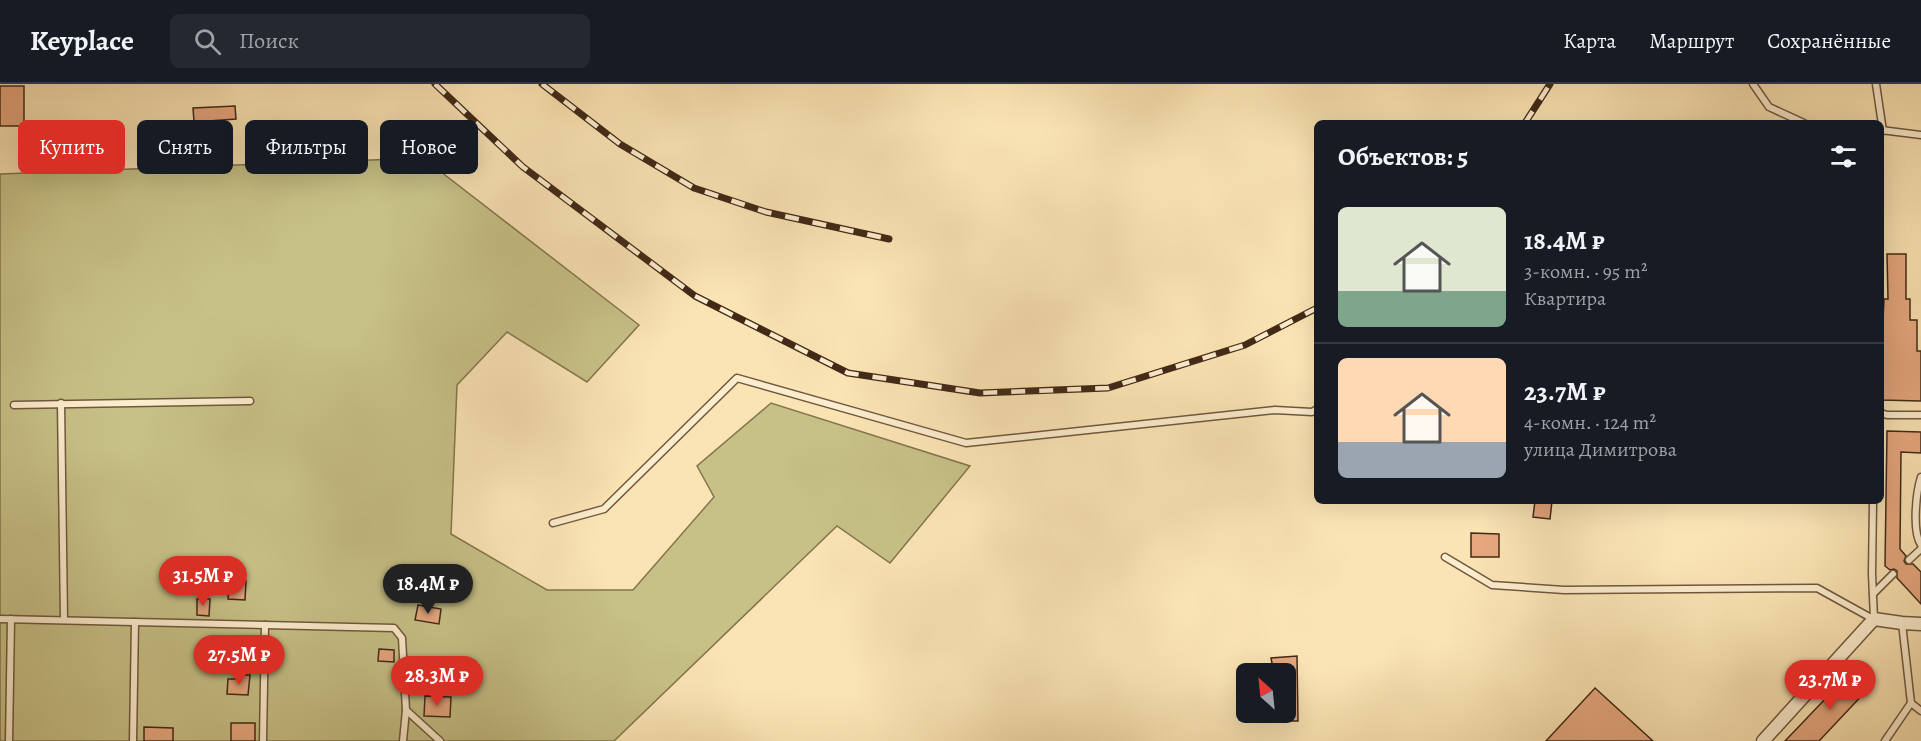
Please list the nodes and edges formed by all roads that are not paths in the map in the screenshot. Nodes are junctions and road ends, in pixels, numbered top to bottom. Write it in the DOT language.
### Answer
graph roads {
  1 [pos="1753,84"];
  2 [pos="1876,84"];
  3 [pos="1797,120"];
  4 [pos="1881,120"];
  5 [pos="1884,130"];
  6 [pos="1921,135"];
  7 [pos="250,401"];
  8 [pos="62,403"];
  9 [pos="14,405"];
  10 [pos="1314,411"];
  11 [pos="1884,414"];
  12 [pos="1921,415"];
  13 [pos="1921,477"];
  14 [pos="1873,504"];
  15 [pos="553,523"];
  16 [pos="1921,547"];
  17 [pos="1445,558"];
  18 [pos="1909,560"];
  19 [pos="1893,574"];
  20 [pos="1873,594"];
  21 [pos="0,619"];
  22 [pos="11,619"];
  23 [pos="1874,619"];
  24 [pos="64,621"];
  25 [pos="135,622"];
  26 [pos="1902,623"];
  27 [pos="1921,624"];
  28 [pos="265,625"];
  29 [pos="1911,703"];
  30 [pos="406,710"];
  31 [pos="1921,711"];
  32 [pos="9,741"];
  33 [pos="133,741"];
  34 [pos="263,741"];
  35 [pos="403,741"];
  36 [pos="440,741"];
  37 [pos="1763,741"];
  38 [pos="1885,741"];
  1 -- 3 [label="lane"];
  2 -- 4 [label="lane"];
  5 -- 6 [label="lane"];
  7 -- 8 [label="lane"];
  8 -- 9 [label="lane"];
  8 -- 24 [label="lane"];
  10 -- 15 [label="lane"];
  11 -- 12 [label="lane"];
  13 -- 16 [label="lane"];
  14 -- 20 [label="lane"];
  16 -- 18 [label="lane"];
  17 -- 23 [label="lane"];
  19 -- 20 [label="lane"];
  20 -- 23 [label="lane"];
  21 -- 22 [label="lane"];
  22 -- 24 [label="lane"];
  22 -- 32 [label="lane"];
  23 -- 26 [label="street"];
  23 -- 37 [label="street"];
  24 -- 25 [label="lane"];
  25 -- 28 [label="lane"];
  25 -- 33 [label="lane"];
  26 -- 27 [label="street"];
  26 -- 29 [label="lane"];
  28 -- 30 [label="lane"];
  28 -- 34 [label="lane"];
  29 -- 31 [label="lane"];
  29 -- 38 [label="lane"];
  30 -- 35 [label="lane"];
  30 -- 36 [label="lane"];
}
